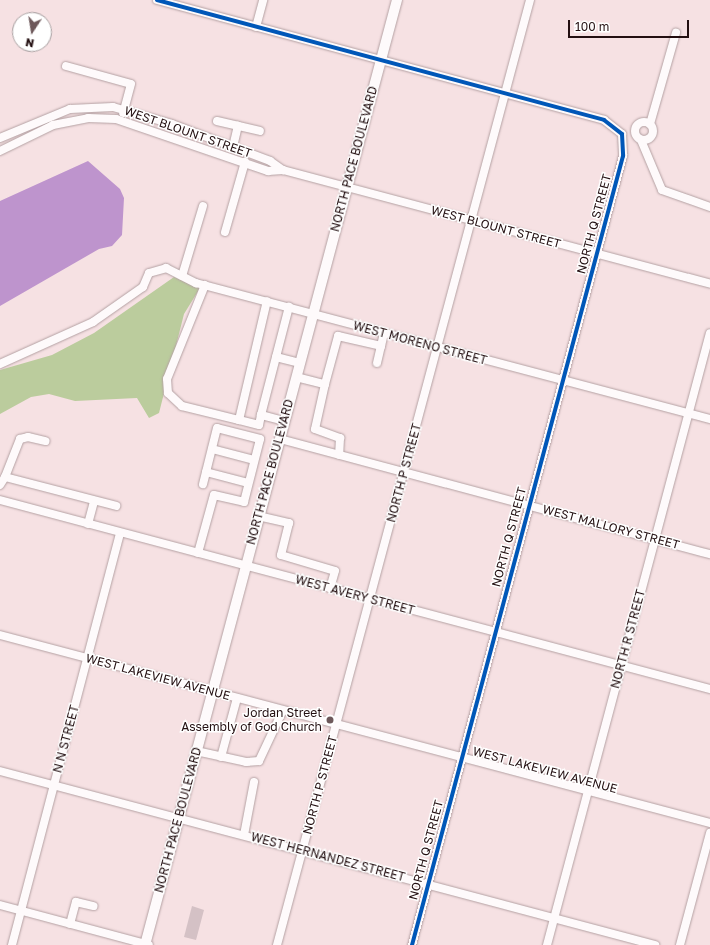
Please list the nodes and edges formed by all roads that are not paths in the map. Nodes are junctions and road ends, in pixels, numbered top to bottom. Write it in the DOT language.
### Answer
graph roads {
  1 [pos="157,0"];
  2 [pos="263,0"];
  3 [pos="397,0"];
  4 [pos="530,0"];
  5 [pos="256,27"];
  6 [pos="676,32"];
  7 [pos="380,62"];
  8 [pos="66,66"];
  9 [pos="504,95"];
  10 [pos="124,109"];
  11 [pos="43,117"];
  12 [pos="121,120"];
  13 [pos="217,121"];
  14 [pos="172,124"];
  15 [pos="650,124"];
  16 [pos="238,126"];
  17 [pos="46,127"];
  18 [pos="260,131"];
  19 [pos="634,133"];
  20 [pos="168,134"];
  21 [pos="622,134"];
  22 [pos="0,138"];
  23 [pos="641,140"];
  24 [pos="232,147"];
  25 [pos="0,151"];
  26 [pos="245,162"];
  27 [pos="283,170"];
  28 [pos="347,187"];
  29 [pos="203,206"];
  30 [pos="710,207"];
  31 [pos="470,220"];
  32 [pos="225,232"];
  33 [pos="596,253"];
  34 [pos="182,276"];
  35 [pos="710,284"];
  36 [pos="205,285"];
  37 [pos="267,301"];
  38 [pos="289,307"];
  39 [pos="313,314"];
  40 [pos="384,333"];
  41 [pos="710,333"];
  42 [pos="381,346"];
  43 [pos="438,348"];
  44 [pos="276,357"];
  45 [pos="300,363"];
  46 [pos="377,363"];
  47 [pos="0,364"];
  48 [pos="296,377"];
  49 [pos="562,381"];
  50 [pos="325,384"];
  51 [pos="689,413"];
  52 [pos="261,415"];
  53 [pos="710,419"];
  54 [pos="238,420"];
  55 [pos="284,421"];
  56 [pos="280,439"];
  57 [pos="46,442"];
  58 [pos="212,449"];
  59 [pos="339,455"];
  60 [pos="254,460"];
  61 [pos="206,472"];
  62 [pos="404,472"];
  63 [pos="6,477"];
  64 [pos="248,483"];
  65 [pos="203,484"];
  66 [pos="0,485"];
  67 [pos="0,500"];
  68 [pos="94,501"];
  69 [pos="528,505"];
  70 [pos="116,506"];
  71 [pos="258,516"];
  72 [pos="88,524"];
  73 [pos="120,532"];
  74 [pos="656,539"];
  75 [pos="198,553"];
  76 [pos="710,554"];
  77 [pos="245,565"];
  78 [pos="330,588"];
  79 [pos="370,599"];
  80 [pos="494,632"];
  81 [pos="0,635"];
  82 [pos="88,658"];
  83 [pos="621,665"];
  84 [pos="710,689"];
  85 [pos="212,691"];
  86 [pos="237,698"];
  87 [pos="283,710"];
  88 [pos="336,724"];
  89 [pos="196,751"];
  90 [pos="221,757"];
  91 [pos="460,757"];
  92 [pos="0,771"];
  93 [pos="254,782"];
  94 [pos="54,786"];
  95 [pos="587,792"];
  96 [pos="178,819"];
  97 [pos="710,823"];
  98 [pos="710,833"];
  99 [pos="244,835"];
  100 [pos="302,850"];
  101 [pos="428,884"];
  102 [pos="0,906"];
  103 [pos="94,906"];
  104 [pos="21,911"];
  105 [pos="554,918"];
  106 [pos="70,924"];
  107 [pos="12,945"];
  108 [pos="146,945"];
  109 [pos="277,945"];
  110 [pos="412,945"];
  111 [pos="547,945"];
  112 [pos="655,945"];
  113 [pos="680,945"];
  1 -- 5 [label="street"];
  2 -- 5 [label="street"];
  3 -- 7 [label="main road, NORTH PACE BOULEVARD"];
  4 -- 9 [label="street, NORTH P STREET"];
  5 -- 7 [label="street"];
  6 -- 15 [label="street"];
  7 -- 9 [label="street"];
  7 -- 28 [label="main road, NORTH PACE BOULEVARD"];
  8 -- 10 [label="street"];
  9 -- 21 [label="street"];
  9 -- 31 [label="street, NORTH P STREET"];
  10 -- 11 [label="street, WEST BLOUNT STREET"];
  10 -- 12 [label="street"];
  10 -- 14 [label="street, WEST BLOUNT STREET"];
  11 -- 17 [label="street"];
  11 -- 22 [label="street, WEST BLOUNT STREET"];
  12 -- 17 [label="street, WEST BLOUNT STREET"];
  12 -- 20 [label="street, WEST BLOUNT STREET"];
  13 -- 16 [label="street"];
  14 -- 20 [label="street"];
  14 -- 24 [label="street, WEST BLOUNT STREET"];
  15 -- 19 [label="street"];
  15 -- 23 [label="street"];
  16 -- 18 [label="street"];
  16 -- 24 [label="street"];
  17 -- 25 [label="street, WEST BLOUNT STREET"];
  19 -- 21 [label="street"];
  19 -- 23 [label="street"];
  20 -- 26 [label="street, WEST BLOUNT STREET"];
  21 -- 33 [label="street, NORTH Q STREET"];
  23 -- 30 [label="street"];
  24 -- 27 [label="street, WEST BLOUNT STREET"];
  26 -- 27 [label="street, WEST BLOUNT STREET"];
  26 -- 32 [label="street"];
  27 -- 28 [label="street, WEST BLOUNT STREET"];
  28 -- 31 [label="street, WEST BLOUNT STREET"];
  28 -- 39 [label="main road, NORTH PACE BOULEVARD"];
  29 -- 34 [label="street"];
  31 -- 33 [label="street, WEST BLOUNT STREET"];
  31 -- 43 [label="street, NORTH P STREET"];
  33 -- 35 [label="street, WEST BLOUNT STREET"];
  33 -- 49 [label="street, NORTH Q STREET"];
  34 -- 36 [label="street, WEST MORENO STREET"];
  34 -- 47 [label="street, WEST MORENO STREET"];
  36 -- 37 [label="street, WEST MORENO STREET"];
  36 -- 54 [label="street"];
  37 -- 38 [label="street, WEST MORENO STREET"];
  37 -- 54 [label="street"];
  38 -- 39 [label="street, WEST MORENO STREET"];
  38 -- 44 [label="street"];
  39 -- 40 [label="street, WEST MORENO STREET"];
  39 -- 45 [label="main road, NORTH PACE BOULEVARD"];
  40 -- 42 [label="street"];
  40 -- 43 [label="street, WEST MORENO STREET"];
  41 -- 51 [label="street, NORTH R STREET"];
  42 -- 46 [label="street"];
  42 -- 50 [label="street"];
  43 -- 49 [label="street, WEST MORENO STREET"];
  43 -- 62 [label="street, NORTH P STREET"];
  44 -- 45 [label="street"];
  44 -- 52 [label="street"];
  45 -- 48 [label="main road, NORTH PACE BOULEVARD"];
  48 -- 50 [label="street"];
  48 -- 55 [label="main road, NORTH PACE BOULEVARD"];
  49 -- 51 [label="street, WEST MORENO STREET"];
  49 -- 69 [label="street, NORTH Q STREET"];
  50 -- 59 [label="street"];
  51 -- 53 [label="street, WEST MORENO STREET"];
  51 -- 74 [label="street, NORTH R STREET"];
  52 -- 54 [label="street"];
  52 -- 55 [label="street"];
  55 -- 56 [label="main road, NORTH PACE BOULEVARD"];
  56 -- 59 [label="street, WEST MALLORY STREET"];
  56 -- 71 [label="main road, NORTH PACE BOULEVARD"];
  57 -- 63 [label="street"];
  58 -- 60 [label="street"];
  58 -- 60 [label="street"];
  58 -- 61 [label="street"];
  59 -- 62 [label="street, WEST MALLORY STREET"];
  60 -- 64 [label="street"];
  61 -- 64 [label="street"];
  61 -- 65 [label="street"];
  62 -- 69 [label="street, WEST MALLORY STREET"];
  62 -- 79 [label="street, NORTH P STREET"];
  63 -- 66 [label="street"];
  63 -- 68 [label="street"];
  64 -- 75 [label="street"];
  67 -- 72 [label="street, WEST AVERY STREET"];
  68 -- 70 [label="street"];
  68 -- 72 [label="street"];
  69 -- 74 [label="street, WEST MALLORY STREET"];
  69 -- 80 [label="street, NORTH Q STREET"];
  71 -- 77 [label="main road, NORTH PACE BOULEVARD"];
  71 -- 78 [label="street"];
  72 -- 73 [label="street, WEST AVERY STREET"];
  73 -- 75 [label="street, WEST AVERY STREET"];
  73 -- 82 [label="street, N N STREET"];
  74 -- 76 [label="street, WEST MALLORY STREET"];
  74 -- 83 [label="street, NORTH R STREET"];
  75 -- 77 [label="street, WEST AVERY STREET"];
  77 -- 78 [label="street, WEST AVERY STREET"];
  77 -- 85 [label="main road, NORTH PACE BOULEVARD"];
  78 -- 79 [label="street, WEST AVERY STREET"];
  79 -- 80 [label="street, WEST AVERY STREET"];
  79 -- 88 [label="street, NORTH P STREET"];
  80 -- 83 [label="street, WEST AVERY STREET"];
  80 -- 91 [label="street, NORTH Q STREET"];
  81 -- 82 [label="street, WEST LAKEVIEW AVENUE"];
  82 -- 85 [label="street, WEST LAKEVIEW AVENUE"];
  82 -- 94 [label="street, N N STREET"];
  83 -- 84 [label="street, WEST AVERY STREET"];
  83 -- 95 [label="street, NORTH R STREET"];
  85 -- 86 [label="street, WEST LAKEVIEW AVENUE"];
  85 -- 89 [label="main road, NORTH PACE BOULEVARD"];
  86 -- 87 [label="street, WEST LAKEVIEW AVENUE"];
  86 -- 90 [label="street"];
  87 -- 88 [label="street, WEST LAKEVIEW AVENUE"];
  87 -- 90 [label="street"];
  88 -- 91 [label="street, WEST LAKEVIEW AVENUE"];
  88 -- 100 [label="street, NORTH P STREET"];
  89 -- 90 [label="street"];
  89 -- 96 [label="main road, NORTH PACE BOULEVARD"];
  91 -- 95 [label="street, WEST LAKEVIEW AVENUE"];
  91 -- 101 [label="street, NORTH Q STREET"];
  92 -- 94 [label="street, WEST HERNANDEZ STREET"];
  93 -- 99 [label="street"];
  94 -- 96 [label="street, WEST HERNANDEZ STREET"];
  94 -- 104 [label="street, N N STREET"];
  95 -- 97 [label="street, WEST LAKEVIEW AVENUE"];
  95 -- 105 [label="street, NORTH R STREET"];
  96 -- 99 [label="street, WEST HERNANDEZ STREET"];
  96 -- 108 [label="main road, NORTH PACE BOULEVARD"];
  98 -- 113 [label="street"];
  99 -- 100 [label="street, WEST HERNANDEZ STREET"];
  100 -- 101 [label="street, WEST HERNANDEZ STREET"];
  100 -- 109 [label="street, NORTH P STREET"];
  101 -- 105 [label="street, WEST HERNANDEZ STREET"];
  101 -- 110 [label="street, NORTH Q STREET"];
  102 -- 104 [label="street"];
  103 -- 106 [label="street"];
  104 -- 106 [label="street"];
  104 -- 107 [label="street, N N STREET"];
  105 -- 111 [label="street, NORTH R STREET"];
  105 -- 112 [label="street, WEST HERNANDEZ STREET"];
  106 -- 108 [label="street"];
}
